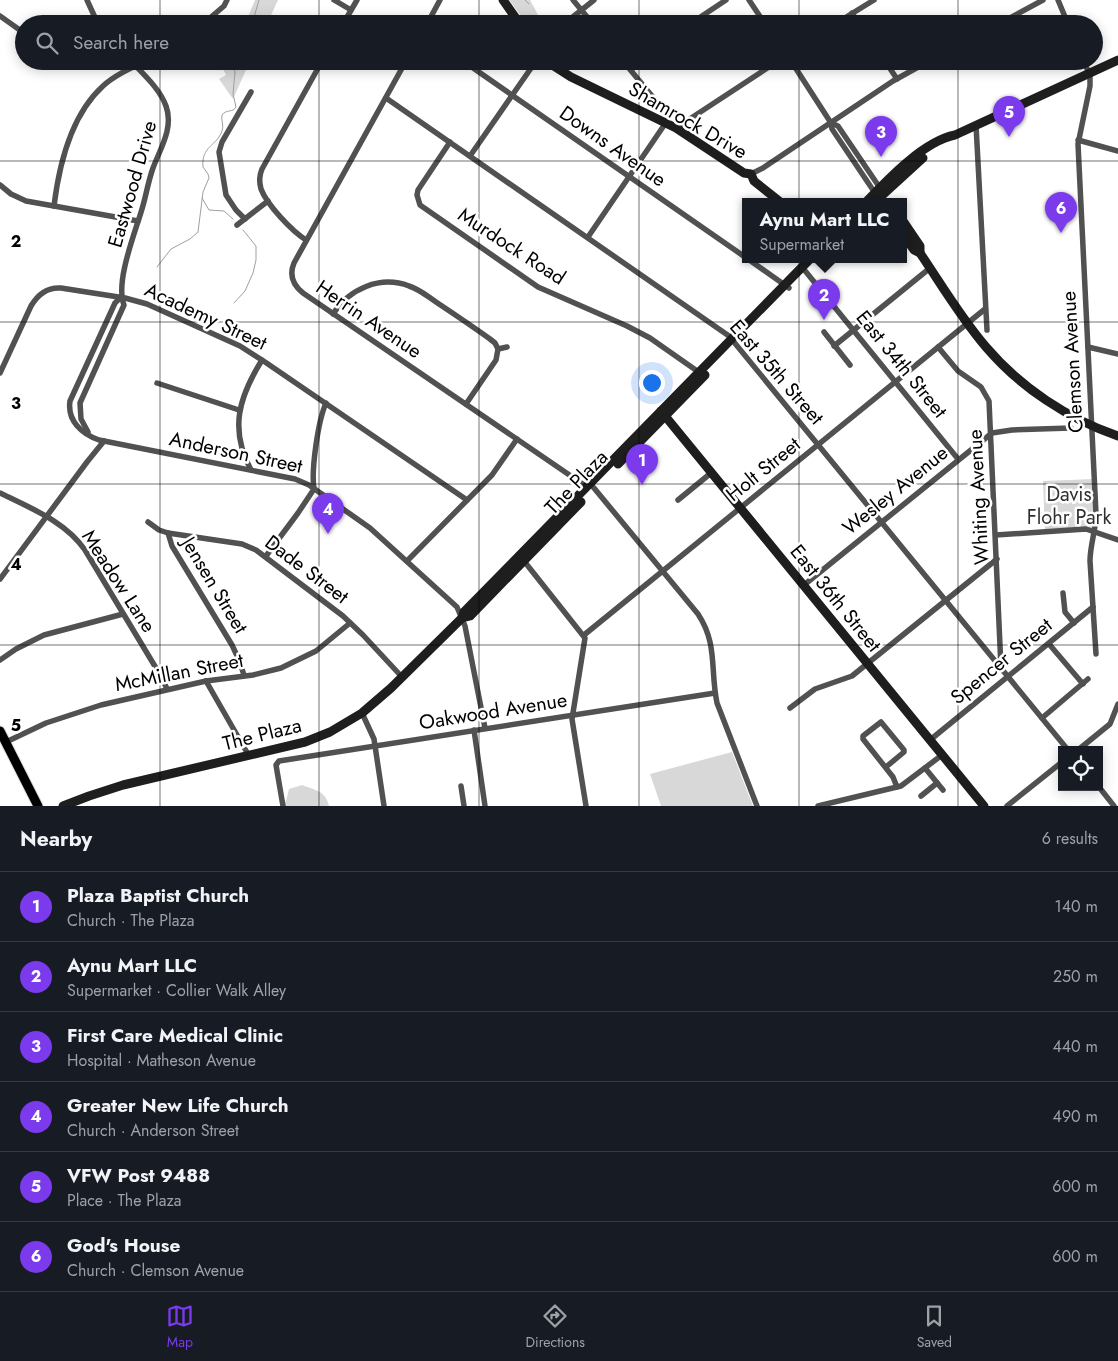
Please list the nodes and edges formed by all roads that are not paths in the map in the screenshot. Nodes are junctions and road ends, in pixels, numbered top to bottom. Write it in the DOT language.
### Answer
graph roads {
  1 [pos="88,0"];
  2 [pos="227,0"];
  3 [pos="334,0"];
  4 [pos="357,0"];
  5 [pos="440,0"];
  6 [pos="503,0"];
  7 [pos="573,0"];
  8 [pos="594,0"];
  9 [pos="726,0"];
  10 [pos="750,0"];
  11 [pos="874,0"];
  12 [pos="1043,0"];
  13 [pos="1058,0"];
  14 [pos="351,10"];
  15 [pos="581,10"];
  16 [pos="852,13"];
  17 [pos="93,15"];
  18 [pos="213,15"];
  19 [pos="348,15"];
  20 [pos="432,15"];
  21 [pos="514,15"];
  22 [pos="575,15"];
  23 [pos="585,15"];
  24 [pos="704,15"];
  25 [pos="759,15"];
  26 [pos="849,15"];
  27 [pos="1016,15"];
  28 [pos="1064,15"];
  29 [pos="0,16"];
  30 [pos="15,27"];
  31 [pos="1118,60"];
  32 [pos="1103,67"];
  33 [pos="126,70"];
  34 [pos="139,70"];
  35 [pos="317,70"];
  36 [pos="401,70"];
  37 [pos="476,70"];
  38 [pos="530,70"];
  39 [pos="560,70"];
  40 [pos="631,70"];
  41 [pos="764,70"];
  42 [pos="797,70"];
  43 [pos="890,70"];
  44 [pos="912,70"];
  45 [pos="1088,70"];
  46 [pos="1096,70"];
  47 [pos="1089,73"];
  48 [pos="896,79"];
  49 [pos="251,92"];
  50 [pos="512,96"];
  51 [pos="386,98"];
  52 [pos="666,123"];
  53 [pos="831,123"];
  54 [pos="976,125"];
  55 [pos="676,128"];
  56 [pos="1078,140"];
  57 [pos="450,142"];
  58 [pos="1118,151"];
  59 [pos="470,156"];
  60 [pos="751,174"];
  61 [pos="629,177"];
  62 [pos="0,185"];
  63 [pos="880,197"];
  64 [pos="775,198"];
  65 [pos="268,200"];
  66 [pos="54,206"];
  67 [pos="245,219"];
  68 [pos="138,221"];
  69 [pos="237,225"];
  70 [pos="907,227"];
  71 [pos="588,237"];
  72 [pos="306,240"];
  73 [pos="907,240"];
  74 [pos="920,253"];
  75 [pos="742,255"];
  76 [pos="754,263"];
  77 [pos="807,263"];
  78 [pos="811,263"];
  79 [pos="930,268"];
  80 [pos="803,269"];
  81 [pos="787,286"];
  82 [pos="121,298"];
  83 [pos="985,309"];
  84 [pos="333,314"];
  85 [pos="968,323"];
  86 [pos="987,330"];
  87 [pos="854,331"];
  88 [pos="824,332"];
  89 [pos="733,341"];
  90 [pos="834,346"];
  91 [pos="507,347"];
  92 [pos="938,347"];
  93 [pos="1088,347"];
  94 [pos="498,349"];
  95 [pos="1118,354"];
  96 [pos="262,360"];
  97 [pos="850,365"];
  98 [pos="0,373"];
  99 [pos="702,374"];
  100 [pos="895,382"];
  101 [pos="157,383"];
  102 [pos="326,403"];
  103 [pos="466,404"];
  104 [pos="239,410"];
  105 [pos="663,414"];
  106 [pos="1091,425"];
  107 [pos="1071,428"];
  108 [pos="991,434"];
  109 [pos="1118,436"];
  110 [pos="94,438"];
  111 [pos="517,439"];
  112 [pos="104,441"];
  113 [pos="818,444"];
  114 [pos="958,459"];
  115 [pos="251,470"];
  116 [pos="711,473"];
  117 [pos="591,487"];
  118 [pos="314,489"];
  119 [pos="0,494"];
  120 [pos="467,500"];
  121 [pos="678,500"];
  122 [pos="740,508"];
  123 [pos="46,516"];
  124 [pos="148,522"];
  125 [pos="882,522"];
  126 [pos="1095,531"];
  127 [pos="168,533"];
  128 [pos="996,535"];
  129 [pos="1118,540"];
  130 [pos="266,556"];
  131 [pos="997,559"];
  132 [pos="406,561"];
  133 [pos="524,561"];
  134 [pos="662,572"];
  135 [pos="0,579"];
  136 [pos="804,585"];
  137 [pos="1063,593"];
  138 [pos="945,599"];
  139 [pos="1093,607"];
  140 [pos="123,614"];
  141 [pos="462,618"];
  142 [pos="350,623"];
  143 [pos="1074,623"];
  144 [pos="584,635"];
  145 [pos="1049,644"];
  146 [pos="1096,651"];
  147 [pos="0,660"];
  148 [pos="866,663"];
  149 [pos="1001,668"];
  150 [pos="244,675"];
  151 [pos="402,676"];
  152 [pos="1008,676"];
  153 [pos="1088,679"];
  154 [pos="206,681"];
  155 [pos="1083,684"];
  156 [pos="167,689"];
  157 [pos="715,693"];
  158 [pos="1118,704"];
  159 [pos="790,708"];
  160 [pos="362,713"];
  161 [pos="572,715"];
  162 [pos="1042,718"];
  163 [pos="485,728"];
  164 [pos="474,730"];
  165 [pos="0,731"];
  166 [pos="930,740"];
  167 [pos="6,742"];
  168 [pos="375,746"];
  169 [pos="1065,746"];
  170 [pos="1083,746"];
  171 [pos="942,755"];
  172 [pos="249,756"];
  173 [pos="1058,765"];
  174 [pos="886,767"];
  175 [pos="925,768"];
  176 [pos="937,783"];
  177 [pos="461,786"];
  178 [pos="897,787"];
  179 [pos="943,790"];
  180 [pos="1102,791"];
  181 [pos="921,796"];
  182 [pos="38,806"];
  183 [pos="63,806"];
  184 [pos="282,806"];
  185 [pos="384,806"];
  186 [pos="464,806"];
  187 [pos="485,806"];
  188 [pos="586,806"];
  189 [pos="757,806"];
  190 [pos="818,806"];
  191 [pos="984,806"];
  192 [pos="1007,806"];
  193 [pos="1114,806"];
  1 -- 17 [label="street"];
  2 -- 18 [label="street"];
  3 -- 14 [label="street"];
  4 -- 14 [label="street"];
  5 -- 20 [label="street"];
  6 -- 21 [label="main road"];
  7 -- 15 [label="street"];
  8 -- 15 [label="street"];
  9 -- 24 [label="street"];
  10 -- 25 [label="street"];
  11 -- 16 [label="street"];
  12 -- 27 [label="street"];
  13 -- 28 [label="street"];
  14 -- 19 [label="street"];
  15 -- 22 [label="street"];
  15 -- 23 [label="street"];
  16 -- 26 [label="street"];
  29 -- 30 [label="street"];
  31 -- 32 [label="main road"];
  33 -- 66 [label="street"];
  34 -- 68 [label="street, Eastwood Drive"];
  35 -- 65 [label="street"];
  36 -- 51 [label="street, Herrin Avenue"];
  37 -- 50 [label="street, Downs Avenue"];
  38 -- 50 [label="street"];
  39 -- 52 [label="main road, Shamrock Drive"];
  40 -- 52 [label="street"];
  41 -- 55 [label="street"];
  42 -- 53 [label="street"];
  43 -- 48 [label="street"];
  44 -- 48 [label="street"];
  45 -- 47 [label="street"];
  46 -- 47 [label="main road"];
  47 -- 54 [label="main road"];
  47 -- 56 [label="street, Clemson Avenue"];
  48 -- 53 [label="street"];
  49 -- 67 [label="street"];
  50 -- 59 [label="street"];
  50 -- 61 [label="street, Downs Avenue"];
  51 -- 57 [label="street, East 35th Street"];
  51 -- 72 [label="street, Herrin Avenue"];
  52 -- 55 [label="main road, Shamrock Drive"];
  52 -- 61 [label="street"];
  53 -- 60 [label="street"];
  53 -- 63 [label="street"];
  54 -- 63 [label="main road"];
  54 -- 83 [label="street"];
  55 -- 60 [label="main road, Shamrock Drive"];
  56 -- 58 [label="street"];
  56 -- 93 [label="street, Clemson Avenue"];
  57 -- 59 [label="street, East 35th Street"];
  57 -- 99 [label="street, Murdock Road"];
  59 -- 71 [label="street, East 35th Street"];
  60 -- 64 [label="main road, Shamrock Drive"];
  61 -- 71 [label="street"];
  61 -- 75 [label="street, Downs Avenue"];
  62 -- 66 [label="street"];
  65 -- 67 [label="street"];
  65 -- 72 [label="street"];
  66 -- 68 [label="street"];
  67 -- 69 [label="street"];
  68 -- 82 [label="street, Eastwood Drive"];
  70 -- 74 [label="main road"];
  71 -- 89 [label="street, East 35th Street"];
  72 -- 84 [label="street, Herrin Avenue"];
  73 -- 74 [label="main road"];
  74 -- 79 [label="main road"];
  76 -- 81 [label="street, Downs Avenue"];
  77 -- 80 [label="main road, The Plaza"];
  78 -- 80 [label="main road, The Plaza"];
  79 -- 85 [label="main road"];
  79 -- 87 [label="street"];
  80 -- 81 [label="main road, The Plaza"];
  80 -- 87 [label="street, East 34th Street"];
  81 -- 89 [label="main road, The Plaza"];
  82 -- 96 [label="street, Academy Street"];
  82 -- 98 [label="street, Academy Street"];
  82 -- 110 [label="street, Eastwood Drive"];
  82 -- 110 [label="street, Eastwood Drive"];
  83 -- 85 [label="street, Holt Street"];
  83 -- 86 [label="street"];
  84 -- 94 [label="street"];
  84 -- 103 [label="street, Herrin Avenue"];
  85 -- 92 [label="street, Holt Street"];
  85 -- 106 [label="main road"];
  87 -- 90 [label="street"];
  87 -- 100 [label="street, East 34th Street"];
  88 -- 90 [label="street"];
  89 -- 99 [label="main road, The Plaza"];
  89 -- 113 [label="street, East 35th Street"];
  90 -- 97 [label="street"];
  91 -- 94 [label="street"];
  92 -- 100 [label="street, Holt Street"];
  92 -- 108 [label="street, Whiting Avenue"];
  93 -- 95 [label="street"];
  93 -- 106 [label="street, Clemson Avenue"];
  94 -- 103 [label="street"];
  96 -- 102 [label="street, Academy Street"];
  96 -- 104 [label="street"];
  99 -- 105 [label="main road, The Plaza"];
  100 -- 113 [label="street, Holt Street"];
  100 -- 114 [label="street, East 34th Street"];
  101 -- 104 [label="street"];
  102 -- 118 [label="street"];
  102 -- 120 [label="street, Academy Street"];
  103 -- 111 [label="street, Herrin Avenue"];
  104 -- 115 [label="street"];
  105 -- 116 [label="main road, East 36th Street"];
  105 -- 117 [label="main road, The Plaza"];
  106 -- 109 [label="main road"];
  106 -- 126 [label="street, Clemson Avenue"];
  107 -- 108 [label="street, Wesley Avenue"];
  108 -- 114 [label="street, Wesley Avenue"];
  108 -- 128 [label="street, Whiting Avenue"];
  110 -- 112 [label="street, Eastwood Drive"];
  111 -- 117 [label="street, Herrin Avenue"];
  111 -- 120 [label="street"];
  112 -- 115 [label="street, Anderson Street"];
  112 -- 123 [label="street"];
  113 -- 122 [label="street, Holt Street"];
  113 -- 125 [label="street, East 35th Street"];
  114 -- 125 [label="street, Wesley Avenue"];
  115 -- 118 [label="street, Anderson Street"];
  116 -- 121 [label="street"];
  116 -- 122 [label="main road, East 36th Street"];
  117 -- 133 [label="main road, The Plaza"];
  117 -- 134 [label="street, Herrin Avenue"];
  117 -- 141 [label="main road, The Plaza"];
  118 -- 130 [label="street"];
  118 -- 132 [label="street, Anderson Street"];
  119 -- 123 [label="street, Meadow Lane"];
  120 -- 132 [label="street"];
  122 -- 134 [label="street, Holt Street"];
  122 -- 136 [label="main road, East 36th Street"];
  123 -- 135 [label="street"];
  123 -- 140 [label="street, Meadow Lane"];
  124 -- 127 [label="street, Jensen Street"];
  125 -- 136 [label="street, Wesley Avenue"];
  125 -- 138 [label="street, East 35th Street"];
  126 -- 128 [label="street"];
  126 -- 129 [label="street"];
  126 -- 139 [label="street, Clemson Avenue"];
  127 -- 130 [label="street, Dade Street"];
  127 -- 150 [label="street, Jensen Street"];
  128 -- 131 [label="street, Whiting Avenue"];
  130 -- 142 [label="street, Dade Street"];
  131 -- 138 [label="street"];
  131 -- 149 [label="street, Whiting Avenue"];
  132 -- 141 [label="street, Anderson Street"];
  133 -- 141 [label="main road, The Plaza"];
  133 -- 144 [label="street"];
  134 -- 144 [label="street, Holt Street"];
  134 -- 157 [label="street, Herrin Avenue"];
  136 -- 148 [label="main road, East 36th Street"];
  137 -- 143 [label="street"];
  138 -- 148 [label="street"];
  138 -- 149 [label="street, East 35th Street"];
  139 -- 143 [label="street, Spencer Street"];
  139 -- 146 [label="street, Clemson Avenue"];
  140 -- 147 [label="street"];
  140 -- 156 [label="street, Meadow Lane"];
  141 -- 151 [label="main road, The Plaza"];
  141 -- 163 [label="street, Anderson Street"];
  142 -- 150 [label="street, McMillan Street"];
  142 -- 151 [label="street, Dade Street"];
  143 -- 145 [label="street, Spencer Street"];
  144 -- 161 [label="street"];
  145 -- 152 [label="street, Spencer Street"];
  145 -- 155 [label="street"];
  148 -- 159 [label="street"];
  148 -- 166 [label="main road, East 36th Street"];
  149 -- 152 [label="street, East 35th Street"];
  150 -- 154 [label="street, McMillan Street"];
  151 -- 160 [label="main road, The Plaza"];
  152 -- 162 [label="street, East 35th Street"];
  152 -- 166 [label="street, Spencer Street"];
  153 -- 155 [label="street"];
  154 -- 156 [label="street, McMillan Street"];
  154 -- 172 [label="street"];
  155 -- 162 [label="street"];
  156 -- 167 [label="street, McMillan Street"];
  157 -- 161 [label="street, Oakwood Avenue"];
  157 -- 189 [label="street, Herrin Avenue"];
  158 -- 170 [label="street"];
  160 -- 168 [label="street"];
  160 -- 172 [label="main road, The Plaza"];
  161 -- 163 [label="street, Oakwood Avenue"];
  161 -- 188 [label="street"];
  162 -- 169 [label="street, East 35th Street"];
  163 -- 164 [label="street, Oakwood Avenue"];
  164 -- 168 [label="street, Oakwood Avenue"];
  164 -- 187 [label="street"];
  165 -- 167 [label="main road"];
  166 -- 171 [label="main road, East 36th Street"];
  167 -- 182 [label="main road"];
  168 -- 184 [label="street, Oakwood Avenue"];
  168 -- 185 [label="street"];
  171 -- 175 [label="street"];
  171 -- 191 [label="main road, East 36th Street"];
  172 -- 183 [label="main road, The Plaza"];
  173 -- 192 [label="street"];
  174 -- 174 [label="street"];
  174 -- 178 [label="street"];
  175 -- 176 [label="street"];
  175 -- 178 [label="street"];
  176 -- 179 [label="street"];
  176 -- 181 [label="street"];
  177 -- 186 [label="street"];
  178 -- 190 [label="street"];
  180 -- 193 [label="street"];
}
